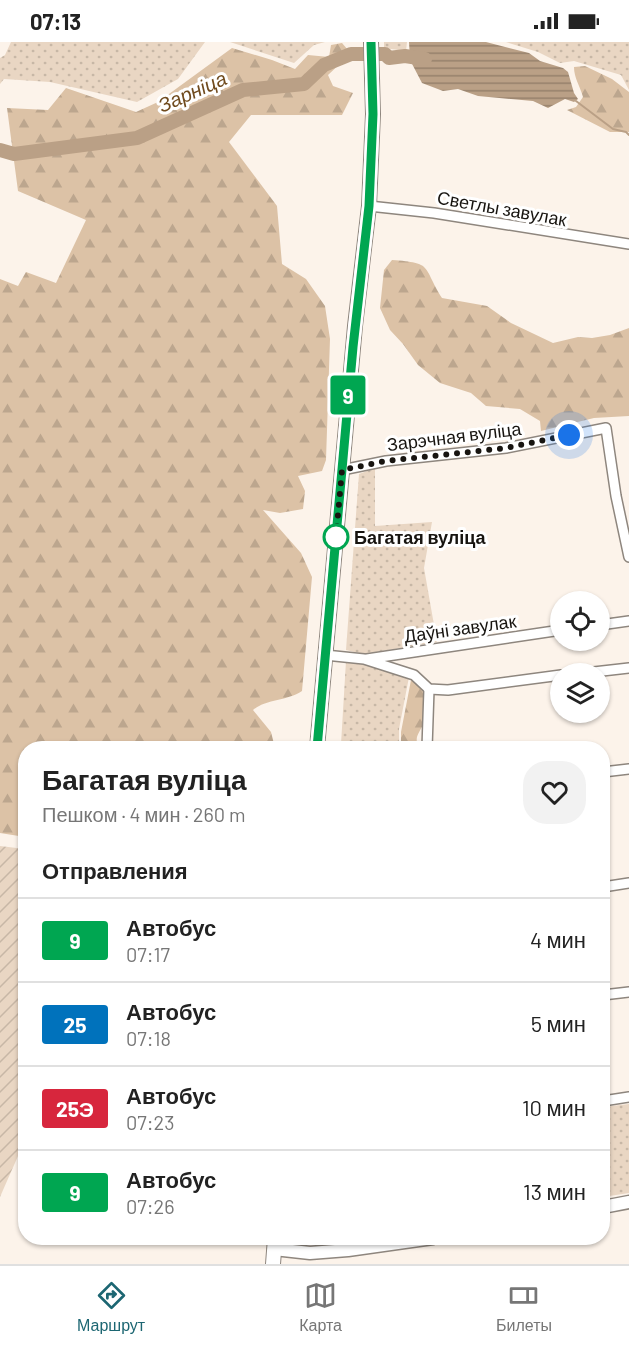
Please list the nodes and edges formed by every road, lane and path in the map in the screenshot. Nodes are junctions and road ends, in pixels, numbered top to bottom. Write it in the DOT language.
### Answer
graph roads {
  1 [pos="371,42"];
  2 [pos="378,207"];
  3 [pos="629,244"];
  4 [pos="342,470"];
  5 [pos="629,557"];
  6 [pos="629,621"];
  7 [pos="610,624"];
  8 [pos="550,632"];
  9 [pos="325,655"];
  10 [pos="364,659"];
  11 [pos="629,668"];
  12 [pos="610,670"];
  13 [pos="550,676"];
  14 [pos="429,689"];
  15 [pos="318,741"];
  16 [pos="428,741"];
  17 [pos="629,770"];
  18 [pos="610,771"];
  19 [pos="629,883"];
  20 [pos="610,886"];
  21 [pos="629,992"];
  22 [pos="610,994"];
  23 [pos="629,1097"];
  24 [pos="610,1100"];
  25 [pos="629,1202"];
  26 [pos="610,1206"];
  27 [pos="274,1245"];
  28 [pos="281,1245"];
  29 [pos="382,1245"];
  30 [pos="273,1264"];
  1 -- 2 [label="main road"];
  2 -- 3 [label="street, Светлы завулак"];
  2 -- 4 [label="main road"];
  4 -- 5 [label="street, Зарэчная вуліца"];
  4 -- 9 [label="main road"];
  6 -- 7 [label="street"];
  8 -- 10 [label="street, Даўні завулак"];
  9 -- 10 [label="street"];
  9 -- 15 [label="main road"];
  10 -- 14 [label="street"];
  11 -- 12 [label="street"];
  13 -- 14 [label="street"];
  14 -- 16 [label="street"];
  17 -- 18 [label="street"];
  19 -- 20 [label="street"];
  21 -- 22 [label="street"];
  23 -- 24 [label="street"];
  25 -- 26 [label="street"];
  27 -- 30 [label="main road"];
  28 -- 29 [label="street"];
}
